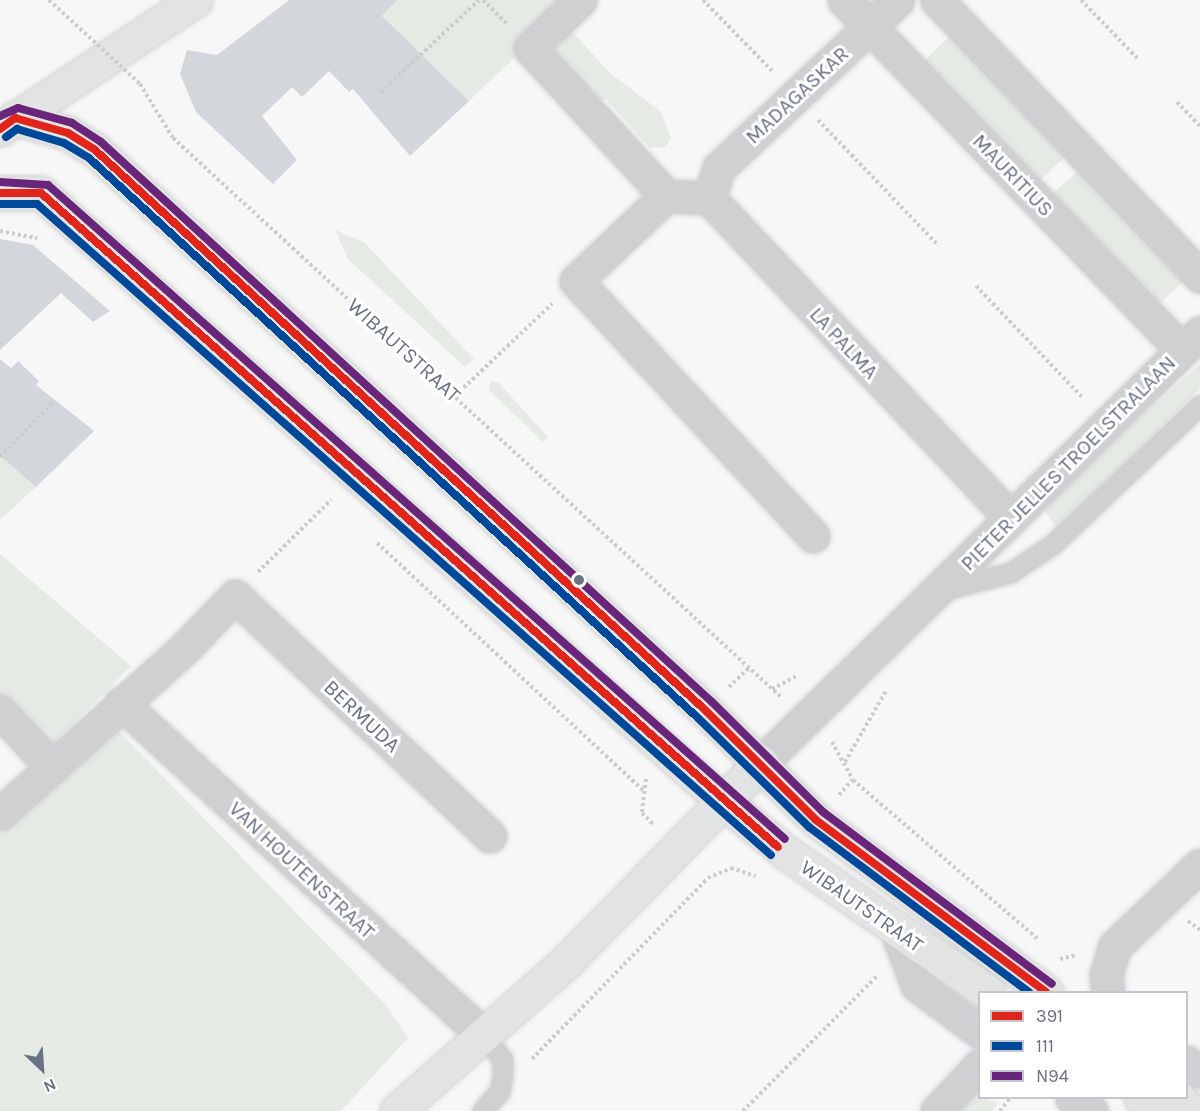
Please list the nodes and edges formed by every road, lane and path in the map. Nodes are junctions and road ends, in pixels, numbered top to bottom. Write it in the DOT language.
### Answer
graph roads {
  1 [pos="49,0"];
  2 [pos="195,0"];
  3 [pos="478,0"];
  4 [pos="580,0"];
  5 [pos="703,0"];
  6 [pos="844,0"];
  7 [pos="898,0"];
  8 [pos="937,0"];
  9 [pos="1081,0"];
  10 [pos="870,27"];
  11 [pos="1139,60"];
  12 [pos="381,92"];
  13 [pos="796,97"];
  14 [pos="1177,102"];
  15 [pos="7,124"];
  16 [pos="1200,126"];
  17 [pos="0,193"];
  18 [pos="666,196"];
  19 [pos="709,198"];
  20 [pos="938,245"];
  21 [pos="1200,276"];
  22 [pos="576,280"];
  23 [pos="976,286"];
  24 [pos="1191,341"];
  25 [pos="455,397"];
  26 [pos="54,401"];
  27 [pos="1200,406"];
  28 [pos="1106,423"];
  29 [pos="0,456"];
  30 [pos="331,500"];
  31 [pos="1010,517"];
  32 [pos="813,536"];
  33 [pos="936,593"];
  34 [pos="235,596"];
  35 [pos="772,688"];
  36 [pos="121,703"];
  37 [pos="0,711"];
  38 [pos="808,722"];
  39 [pos="761,763"];
  40 [pos="50,765"];
  41 [pos="723,801"];
  42 [pos="642,813"];
  43 [pos="0,814"];
  44 [pos="654,825"];
  45 [pos="490,836"];
  46 [pos="1200,866"];
  47 [pos="760,878"];
  48 [pos="897,932"];
  49 [pos="1043,944"];
  50 [pos="1115,946"];
  51 [pos="1052,951"];
  52 [pos="887,966"];
  53 [pos="985,991"];
  54 [pos="1043,991"];
  55 [pos="1108,991"];
  56 [pos="978,1031"];
  57 [pos="484,1036"];
  58 [pos="978,1067"];
  59 [pos="500,1092"];
  60 [pos="1009,1099"];
  61 [pos="1073,1099"];
  62 [pos="1143,1099"];
  63 [pos="1179,1099"];
  64 [pos="397,1111"];
  65 [pos="483,1111"];
  66 [pos="743,1111"];
  67 [pos="937,1111"];
  68 [pos="1000,1111"];
  69 [pos="1091,1111"];
  70 [pos="1163,1111"];
  71 [pos="1192,1111"];
  1 -- 25 [label="path, WIBAUTSTRAAT, bridge"];
  2 -- 15 [label="main road"];
  3 -- 12 [label="path"];
  4 -- 18 [label="street"];
  5 -- 13 [label="path"];
  6 -- 10 [label="street, MAURITIUS"];
  7 -- 10 [label="street, MADAGASKAR"];
  8 -- 21 [label="street"];
  9 -- 11 [label="path"];
  10 -- 13 [label="street, MADAGASKAR"];
  10 -- 24 [label="street, MAURITIUS"];
  13 -- 19 [label="street, MADAGASKAR"];
  13 -- 20 [label="path"];
  14 -- 16 [label="path"];
  15 -- 39 [label="main road, WIBAUTSTRAAT"];
  17 -- 41 [label="main road, WIBAUTSTRAAT"];
  18 -- 19 [label="street"];
  18 -- 22 [label="street"];
  19 -- 31 [label="street, LA PALMA"];
  22 -- 25 [label="path"];
  22 -- 32 [label="street"];
  23 -- 28 [label="path"];
  24 -- 28 [label="street, PIETER JELLES TROELSTRALAAN"];
  25 -- 35 [label="path, WIBAUTSTRAAT"];
  26 -- 29 [label="path"];
  27 -- 33 [label="lane, PIETER JELLES TROELSTRALAAN"];
  28 -- 31 [label="street, PIETER JELLES TROELSTRALAAN"];
  30 -- 34 [label="path"];
  31 -- 33 [label="street, PIETER JELLES TROELSTRALAAN"];
  33 -- 38 [label="street, PIETER JELLES TROELSTRALAAN"];
  34 -- 36 [label="street"];
  34 -- 45 [label="street, BERMUDA"];
  36 -- 40 [label="street"];
  36 -- 57 [label="street, VAN HOUTENSTRAAT"];
  37 -- 40 [label="street"];
  38 -- 39 [label="street, PIETER JELLES TROELSTRALAAN"];
  38 -- 49 [label="path"];
  39 -- 41 [label="main road, PIETER JELLES TROELSTRALAAN"];
  39 -- 54 [label="main road, WIBAUTSTRAAT"];
  40 -- 43 [label="street"];
  41 -- 48 [label="main road, WIBAUTSTRAAT"];
  41 -- 57 [label="main road, PIETER JELLES TROELSTRALAAN"];
  42 -- 44 [label="path"];
  46 -- 50 [label="street"];
  47 -- 59 [label="path"];
  48 -- 53 [label="main road, WIBAUTSTRAAT"];
  48 -- 56 [label="street"];
  50 -- 51 [label="path"];
  50 -- 55 [label="street"];
  52 -- 66 [label="path"];
  57 -- 59 [label="lane"];
  57 -- 64 [label="main road, PIETER JELLES TROELSTRALAAN"];
  58 -- 67 [label="street"];
  59 -- 65 [label="lane"];
  60 -- 68 [label="path"];
  61 -- 69 [label="street"];
  62 -- 70 [label="main road"];
  63 -- 71 [label="main road"];
}
